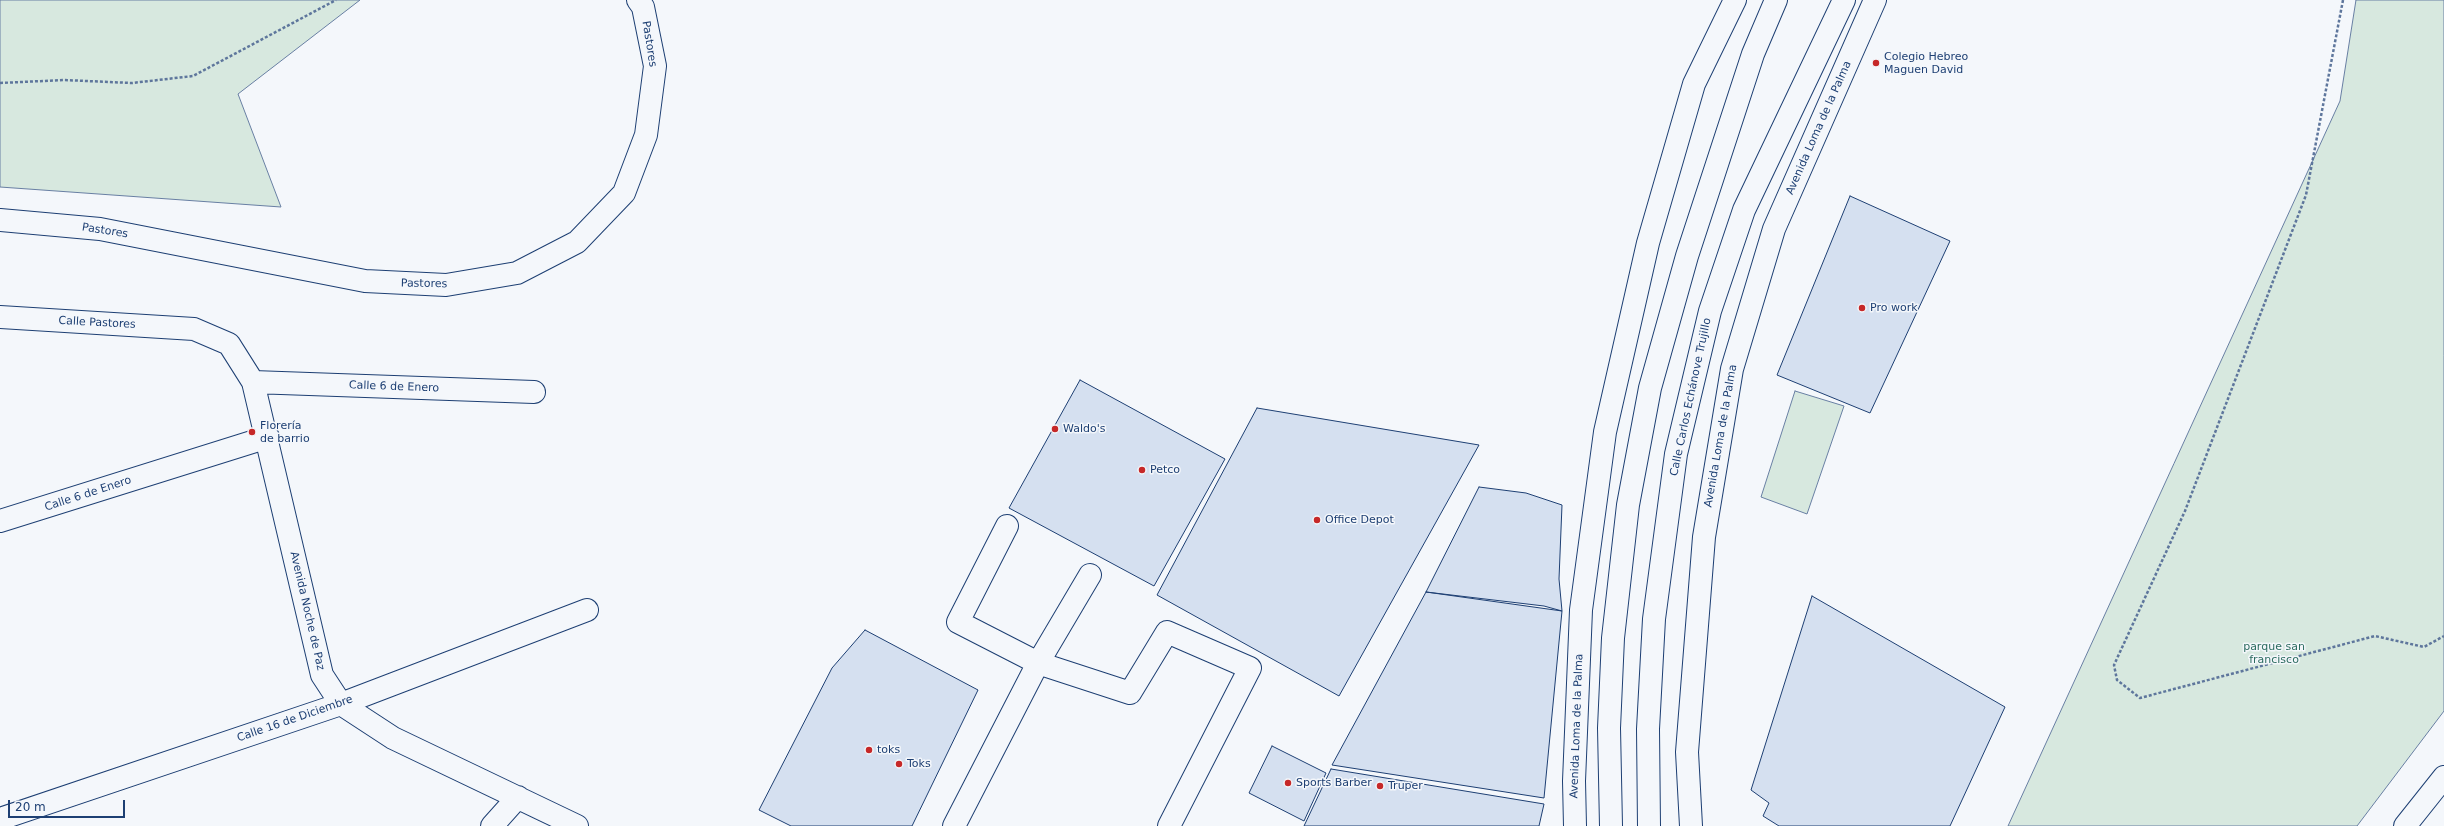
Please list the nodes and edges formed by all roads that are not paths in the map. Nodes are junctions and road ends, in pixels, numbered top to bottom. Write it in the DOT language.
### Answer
graph roads {
  1 [pos="638,0"];
  2 [pos="1735,0"];
  3 [pos="1776,0"];
  4 [pos="1844,0"];
  5 [pos="1876,0"];
  6 [pos="0,220"];
  7 [pos="0,317"];
  8 [pos="194,329"];
  9 [pos="253,382"];
  10 [pos="534,392"];
  11 [pos="268,437"];
  12 [pos="0,522"];
  13 [pos="1007,526"];
  14 [pos="1090,575"];
  15 [pos="587,610"];
  16 [pos="1038,663"];
  17 [pos="341,704"];
  18 [pos="2444,777"];
  19 [pos="518,798"];
  20 [pos="0,819"];
  21 [pos="492,826"];
  22 [pos="577,826"];
  23 [pos="954,826"];
  24 [pos="1169,826"];
  25 [pos="1575,826"];
  26 [pos="1611,826"];
  27 [pos="1650,826"];
  28 [pos="1691,826"];
  29 [pos="2405,826"];
  1 -- 6 [label="street, Pastores"];
  2 -- 25 [label="street, Avenida Loma de la Palma"];
  3 -- 26 [label="street"];
  4 -- 27 [label="street, Calle Carlos Echánove Trujillo"];
  5 -- 28 [label="street, Avenida Loma de la Palma"];
  7 -- 8 [label="street, Calle Pastores"];
  8 -- 9 [label="street, Avenida Noche de Paz"];
  9 -- 10 [label="street, Calle 6 de Enero"];
  9 -- 11 [label="street, Avenida Noche de Paz"];
  11 -- 12 [label="street, Calle 6 de Enero"];
  11 -- 17 [label="street, Avenida Noche de Paz"];
  13 -- 16 [label="street"];
  14 -- 16 [label="street"];
  15 -- 17 [label="street, Calle 16 de Diciembre"];
  16 -- 23 [label="street"];
  16 -- 24 [label="street"];
  17 -- 19 [label="street, Avenida Noche de Paz"];
  17 -- 20 [label="street, Calle 16 de Diciembre"];
  18 -- 29 [label="street"];
  19 -- 21 [label="street"];
  19 -- 22 [label="street, Avenida Noche de Paz"];
}
